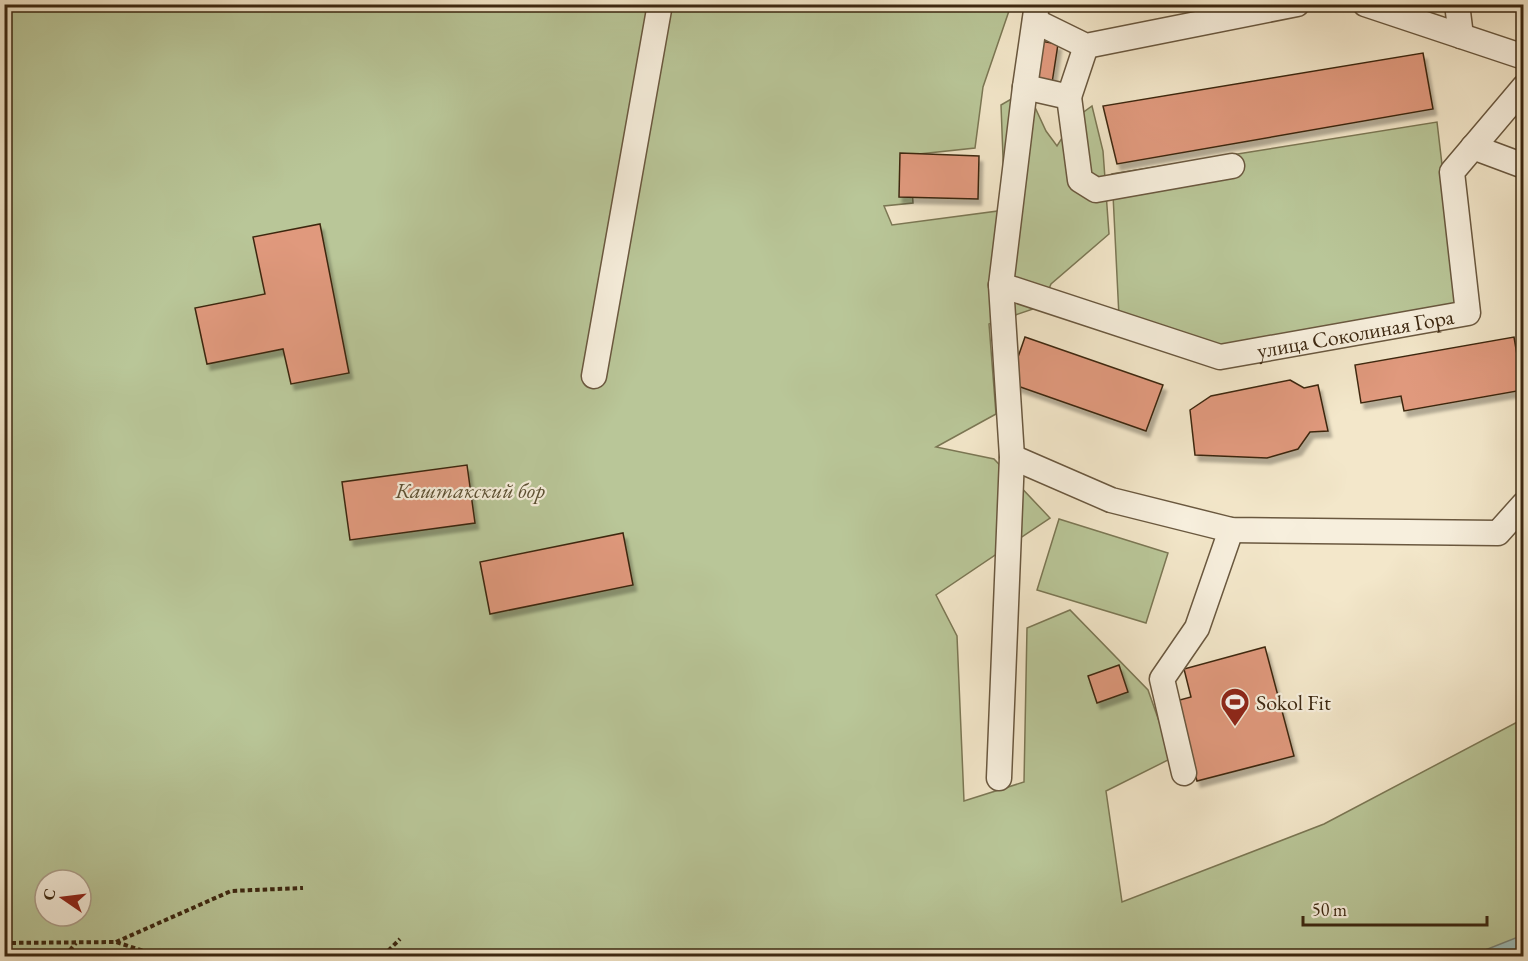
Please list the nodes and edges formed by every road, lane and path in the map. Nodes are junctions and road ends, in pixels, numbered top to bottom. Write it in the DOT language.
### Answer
graph roads {
  1 [pos="660,4"];
  2 [pos="1297,4"];
  3 [pos="1365,4"];
  4 [pos="1457,4"];
  5 [pos="1036,13"];
  6 [pos="1461,36"];
  7 [pos="1086,46"];
  8 [pos="1524,57"];
  9 [pos="1025,87"];
  10 [pos="1524,87"];
  11 [pos="1068,97"];
  12 [pos="1473,147"];
  13 [pos="1232,166"];
  14 [pos="1524,166"];
  15 [pos="1001,285"];
  16 [pos="594,376"];
  17 [pos="1012,457"];
  18 [pos="1524,504"];
  19 [pos="1231,530"];
  20 [pos="1184,773"];
  21 [pos="999,778"];
  22 [pos="303,888"];
  23 [pos="400,939"];
  24 [pos="116,942"];
  25 [pos="4,943"];
  26 [pos="77,943"];
  27 [pos="65,957"];
  28 [pos="159,957"];
  29 [pos="383,957"];
  1 -- 16 [label="street"];
  2 -- 7 [label="street"];
  3 -- 6 [label="street"];
  4 -- 6 [label="street"];
  5 -- 7 [label="street"];
  5 -- 9 [label="street"];
  6 -- 8 [label="street"];
  7 -- 11 [label="street"];
  9 -- 11 [label="street"];
  9 -- 15 [label="street"];
  10 -- 12 [label="street, улица Соколиная Гора"];
  11 -- 13 [label="street"];
  12 -- 14 [label="street"];
  12 -- 15 [label="street, улица Соколиная Гора"];
  15 -- 17 [label="street"];
  17 -- 19 [label="street"];
  17 -- 21 [label="street"];
  18 -- 19 [label="street"];
  19 -- 20 [label="street"];
  22 -- 24 [label="path"];
  23 -- 29 [label="path"];
  24 -- 26 [label="path"];
  24 -- 28 [label="path"];
  25 -- 26 [label="path"];
  26 -- 27 [label="path"];
}
